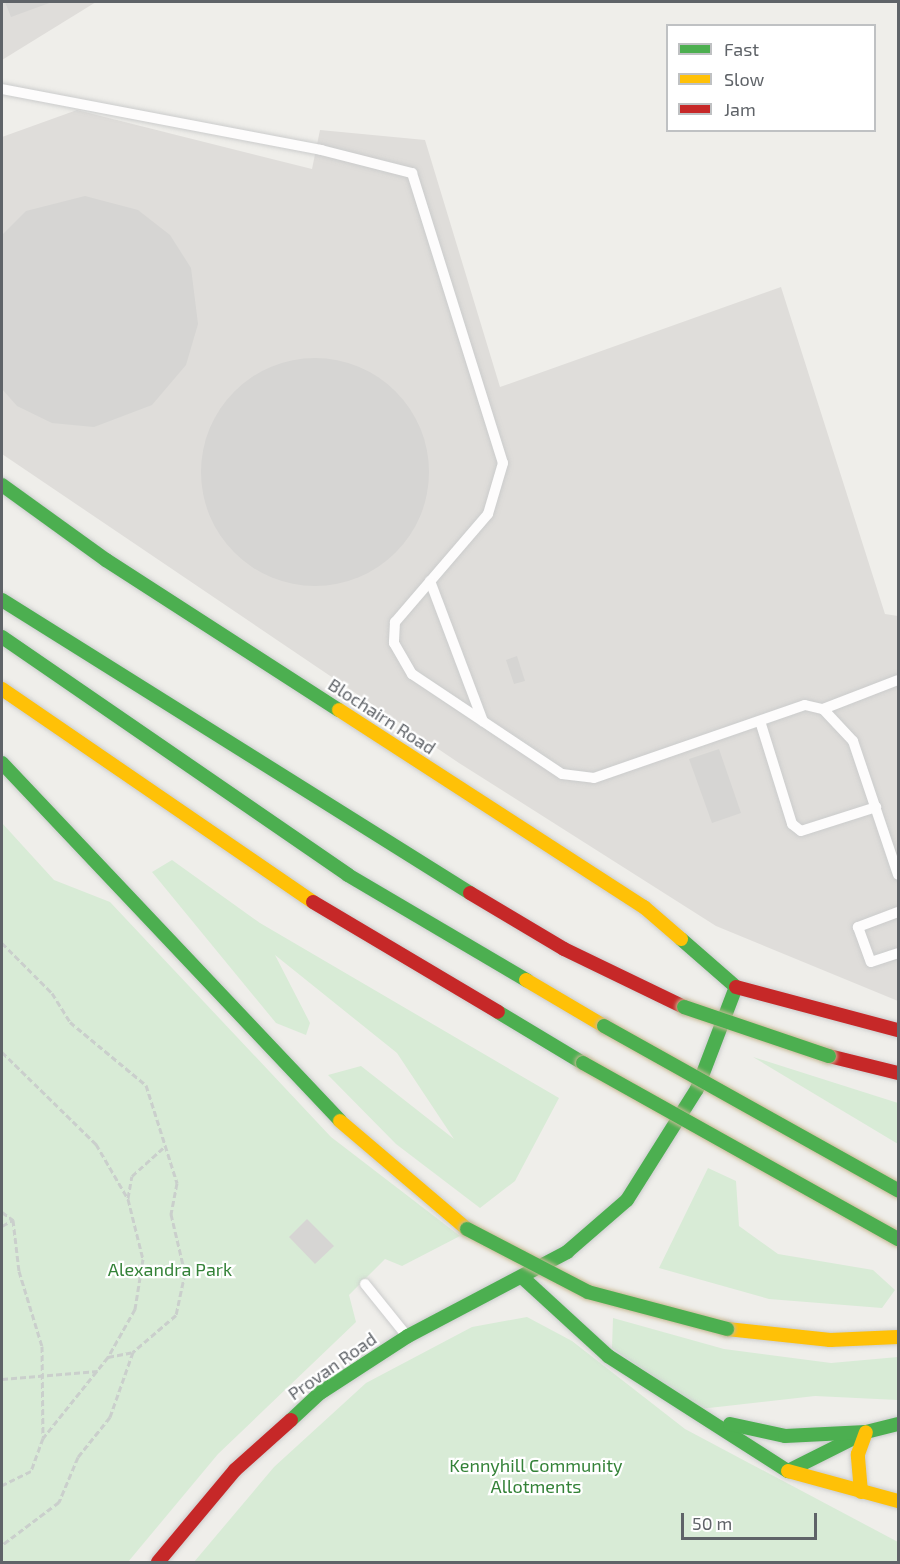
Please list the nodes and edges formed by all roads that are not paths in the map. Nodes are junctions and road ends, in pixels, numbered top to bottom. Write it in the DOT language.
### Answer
graph roads {
  1 [pos="2,89"];
  2 [pos="2,485"];
  3 [pos="430,581"];
  4 [pos="2,600"];
  5 [pos="2,637"];
  6 [pos="898,680"];
  7 [pos="2,689"];
  8 [pos="823,710"];
  9 [pos="483,721"];
  10 [pos="760,722"];
  11 [pos="2,763"];
  12 [pos="876,807"];
  13 [pos="898,875"];
  14 [pos="898,912"];
  15 [pos="898,953"];
  16 [pos="736,987"];
  17 [pos="898,1030"];
  18 [pos="898,1073"];
  19 [pos="898,1190"];
  20 [pos="898,1239"];
  21 [pos="523,1278"];
  22 [pos="365,1284"];
  23 [pos="408,1336"];
  24 [pos="898,1337"];
  25 [pos="687,1406"];
  26 [pos="898,1424"];
  27 [pos="866,1432"];
  28 [pos="788,1471"];
  29 [pos="861,1492"];
  30 [pos="898,1502"];
  31 [pos="159,1563"];
  1 -- 3 [label="lane"];
  2 -- 16 [label="main road, Blochairn Road"];
  3 -- 9 [label="lane"];
  3 -- 9 [label="lane"];
  4 -- 18 [label="main road, bridge"];
  5 -- 19 [label="main road, bridge"];
  6 -- 8 [label="lane"];
  7 -- 20 [label="main road, bridge"];
  8 -- 10 [label="lane"];
  8 -- 12 [label="lane"];
  9 -- 10 [label="lane"];
  10 -- 12 [label="lane"];
  11 -- 24 [label="main road, bridge"];
  12 -- 13 [label="lane"];
  14 -- 15 [label="lane"];
  16 -- 17 [label="main road"];
  16 -- 21 [label="main road, Provan Road"];
  21 -- 23 [label="main road, Provan Road"];
  21 -- 25 [label="main road"];
  22 -- 23 [label="lane"];
  23 -- 31 [label="main road, Provan Road"];
  25 -- 27 [label="main road"];
  25 -- 28 [label="main road"];
  26 -- 27 [label="main road"];
  27 -- 28 [label="main road"];
  27 -- 29 [label="main road"];
  28 -- 29 [label="main road"];
  29 -- 30 [label="main road"];
}
